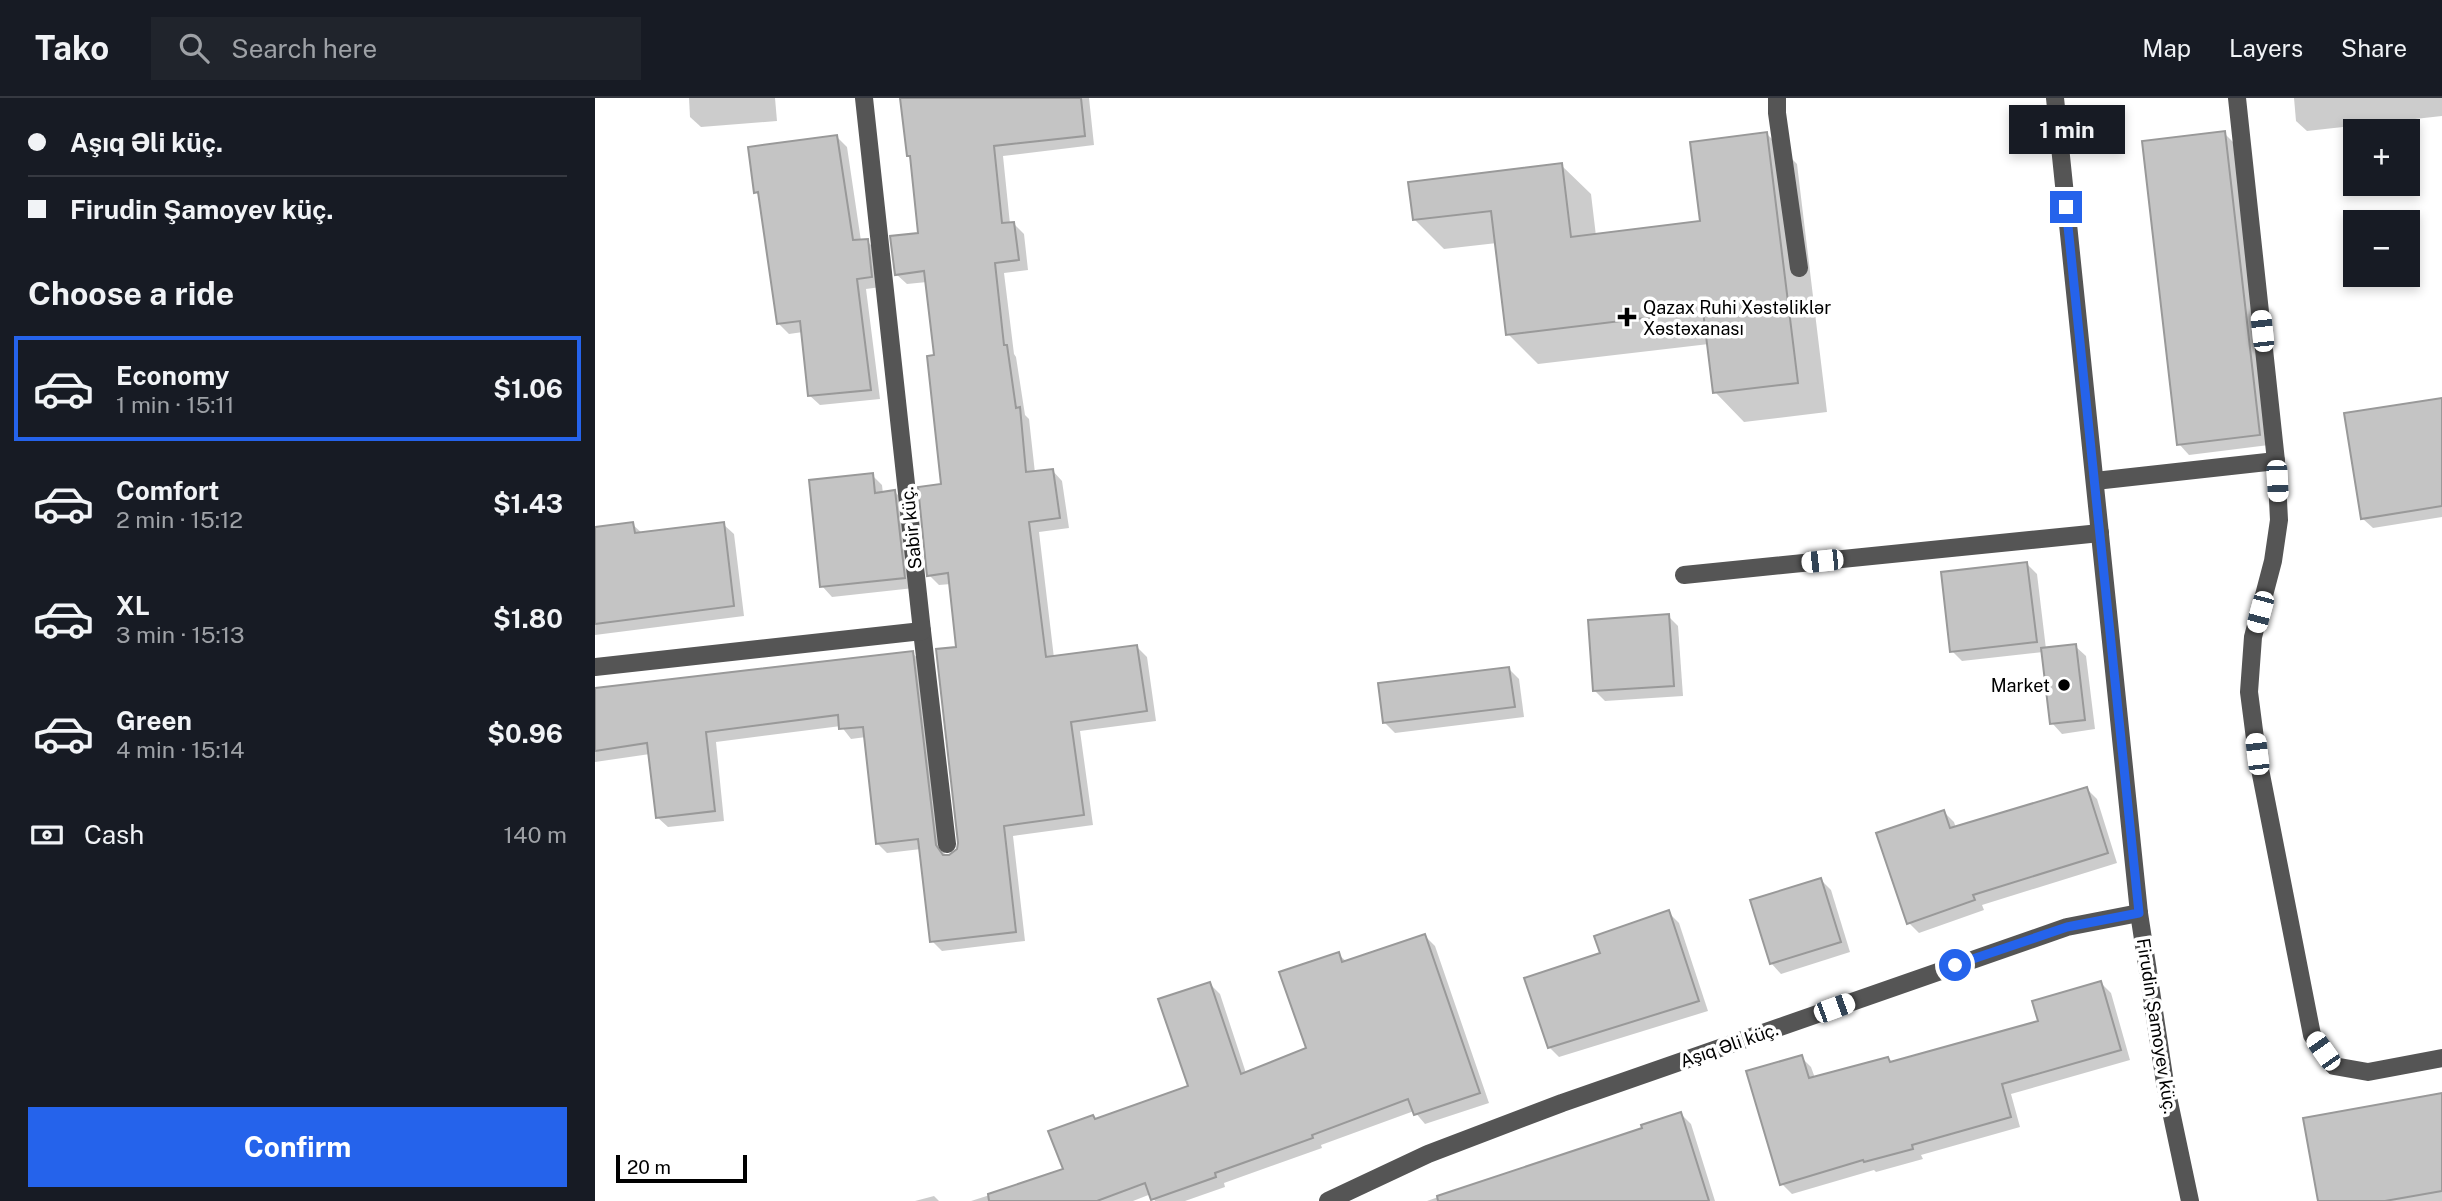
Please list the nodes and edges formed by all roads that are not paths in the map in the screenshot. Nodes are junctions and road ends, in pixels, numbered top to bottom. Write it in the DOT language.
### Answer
graph roads {
  1 [pos="864,98"];
  2 [pos="1777,98"];
  3 [pos="2055,98"];
  4 [pos="2237,98"];
  5 [pos="1799,268"];
  6 [pos="2276,461"];
  7 [pos="2095,481"];
  8 [pos="2100,533"];
  9 [pos="1684,575"];
  10 [pos="922,631"];
  11 [pos="595,667"];
  12 [pos="947,844"];
  13 [pos="2139,913"];
  14 [pos="2442,1058"];
  15 [pos="1328,1201"];
  16 [pos="2190,1201"];
  1 -- 10 [label="street, Sabir küç."];
  2 -- 5 [label="street"];
  3 -- 7 [label="street, Firudin Şamoyev küç."];
  4 -- 6 [label="street"];
  6 -- 7 [label="street"];
  6 -- 14 [label="street"];
  7 -- 8 [label="street, Firudin Şamoyev küç."];
  8 -- 9 [label="street"];
  8 -- 13 [label="street, Firudin Şamoyev küç."];
  10 -- 11 [label="street"];
  10 -- 12 [label="street, Sabir küç."];
  13 -- 15 [label="street, Aşıq Əli küç."];
  13 -- 16 [label="street, Firudin Şamoyev küç."];
}
